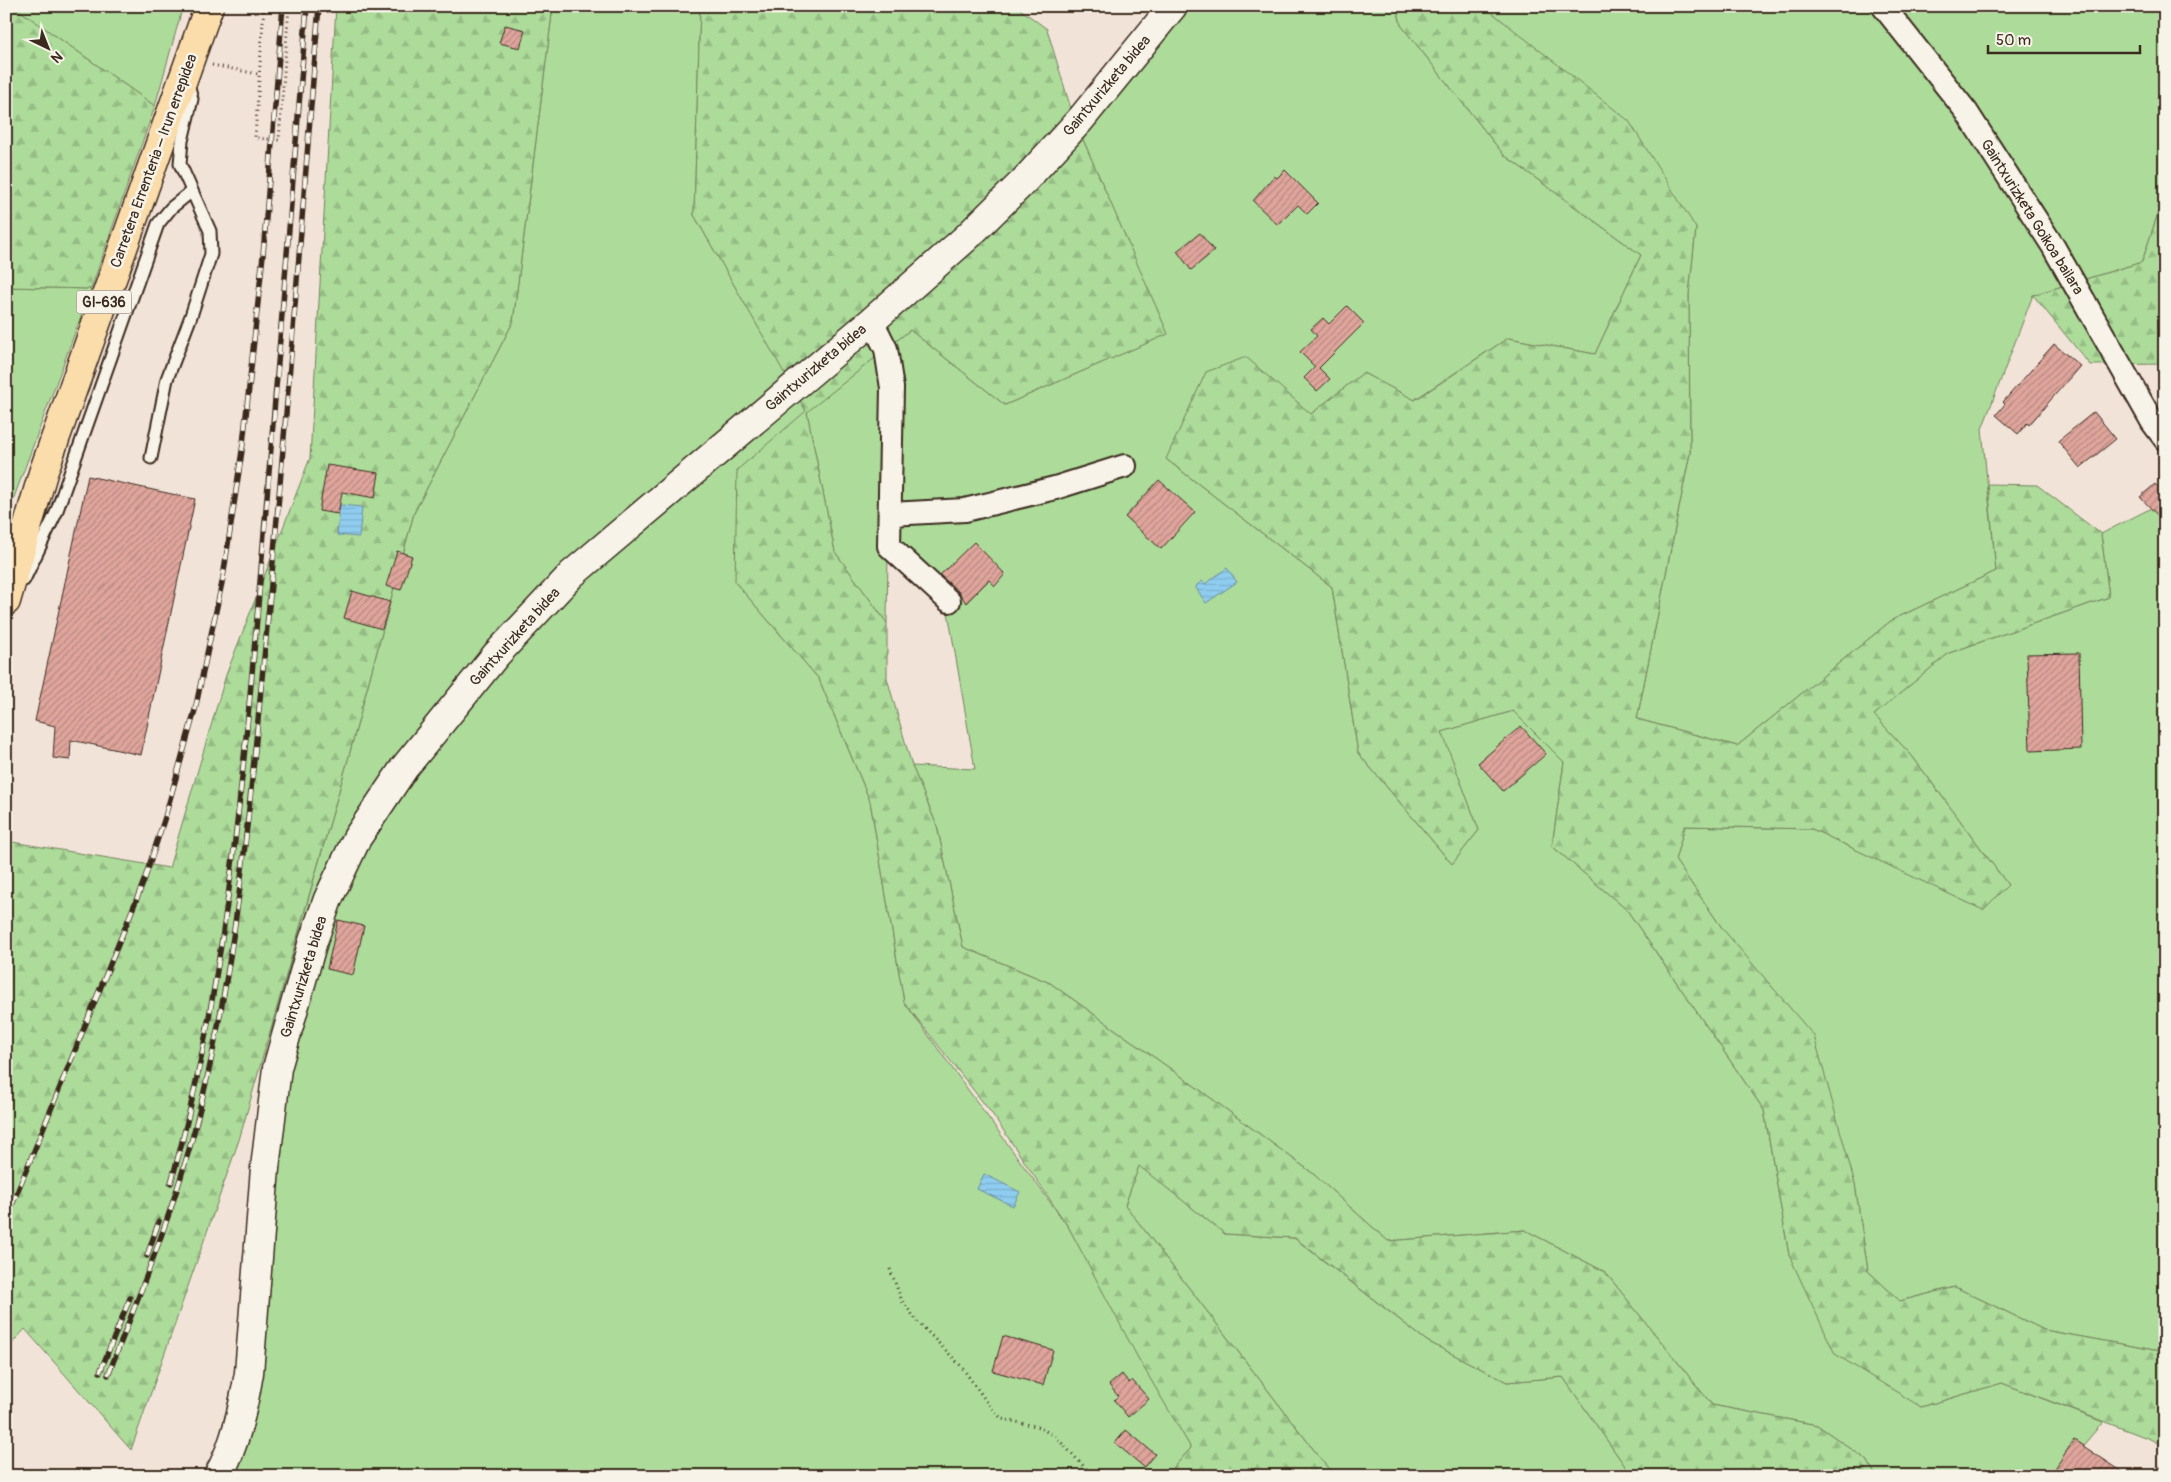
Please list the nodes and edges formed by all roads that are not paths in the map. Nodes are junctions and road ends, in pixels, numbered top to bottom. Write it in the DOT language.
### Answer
graph roads {
  1 [pos="209,6"];
  2 [pos="1173,6"];
  3 [pos="1883,6"];
  4 [pos="198,68"];
  5 [pos="192,191"];
  6 [pos="872,320"];
  7 [pos="2165,439"];
  8 [pos="151,458"];
  9 [pos="1125,466"];
  10 [pos="890,514"];
  11 [pos="949,601"];
  12 [pos="8,605"];
  13 [pos="2165,1472"];
  14 [pos="218,1476"];
  15 [pos="2161,1476"];
  1 -- 4 [label="main road, Carretera Errenteria – Irun errepidea / GI-636"];
  2 -- 6 [label="main road, Gaintxurizketa bidea"];
  3 -- 7 [label="street, Gaintxurizketa Goikoa bailara"];
  4 -- 5 [label="lane"];
  4 -- 12 [label="main road, Carretera Errenteria – Irun errepidea / GI-636"];
  5 -- 8 [label="lane"];
  5 -- 12 [label="lane"];
  6 -- 10 [label="street"];
  6 -- 14 [label="main road, Gaintxurizketa bidea"];
  9 -- 10 [label="street"];
  10 -- 11 [label="street"];
  13 -- 15 [label="lane"];
}
